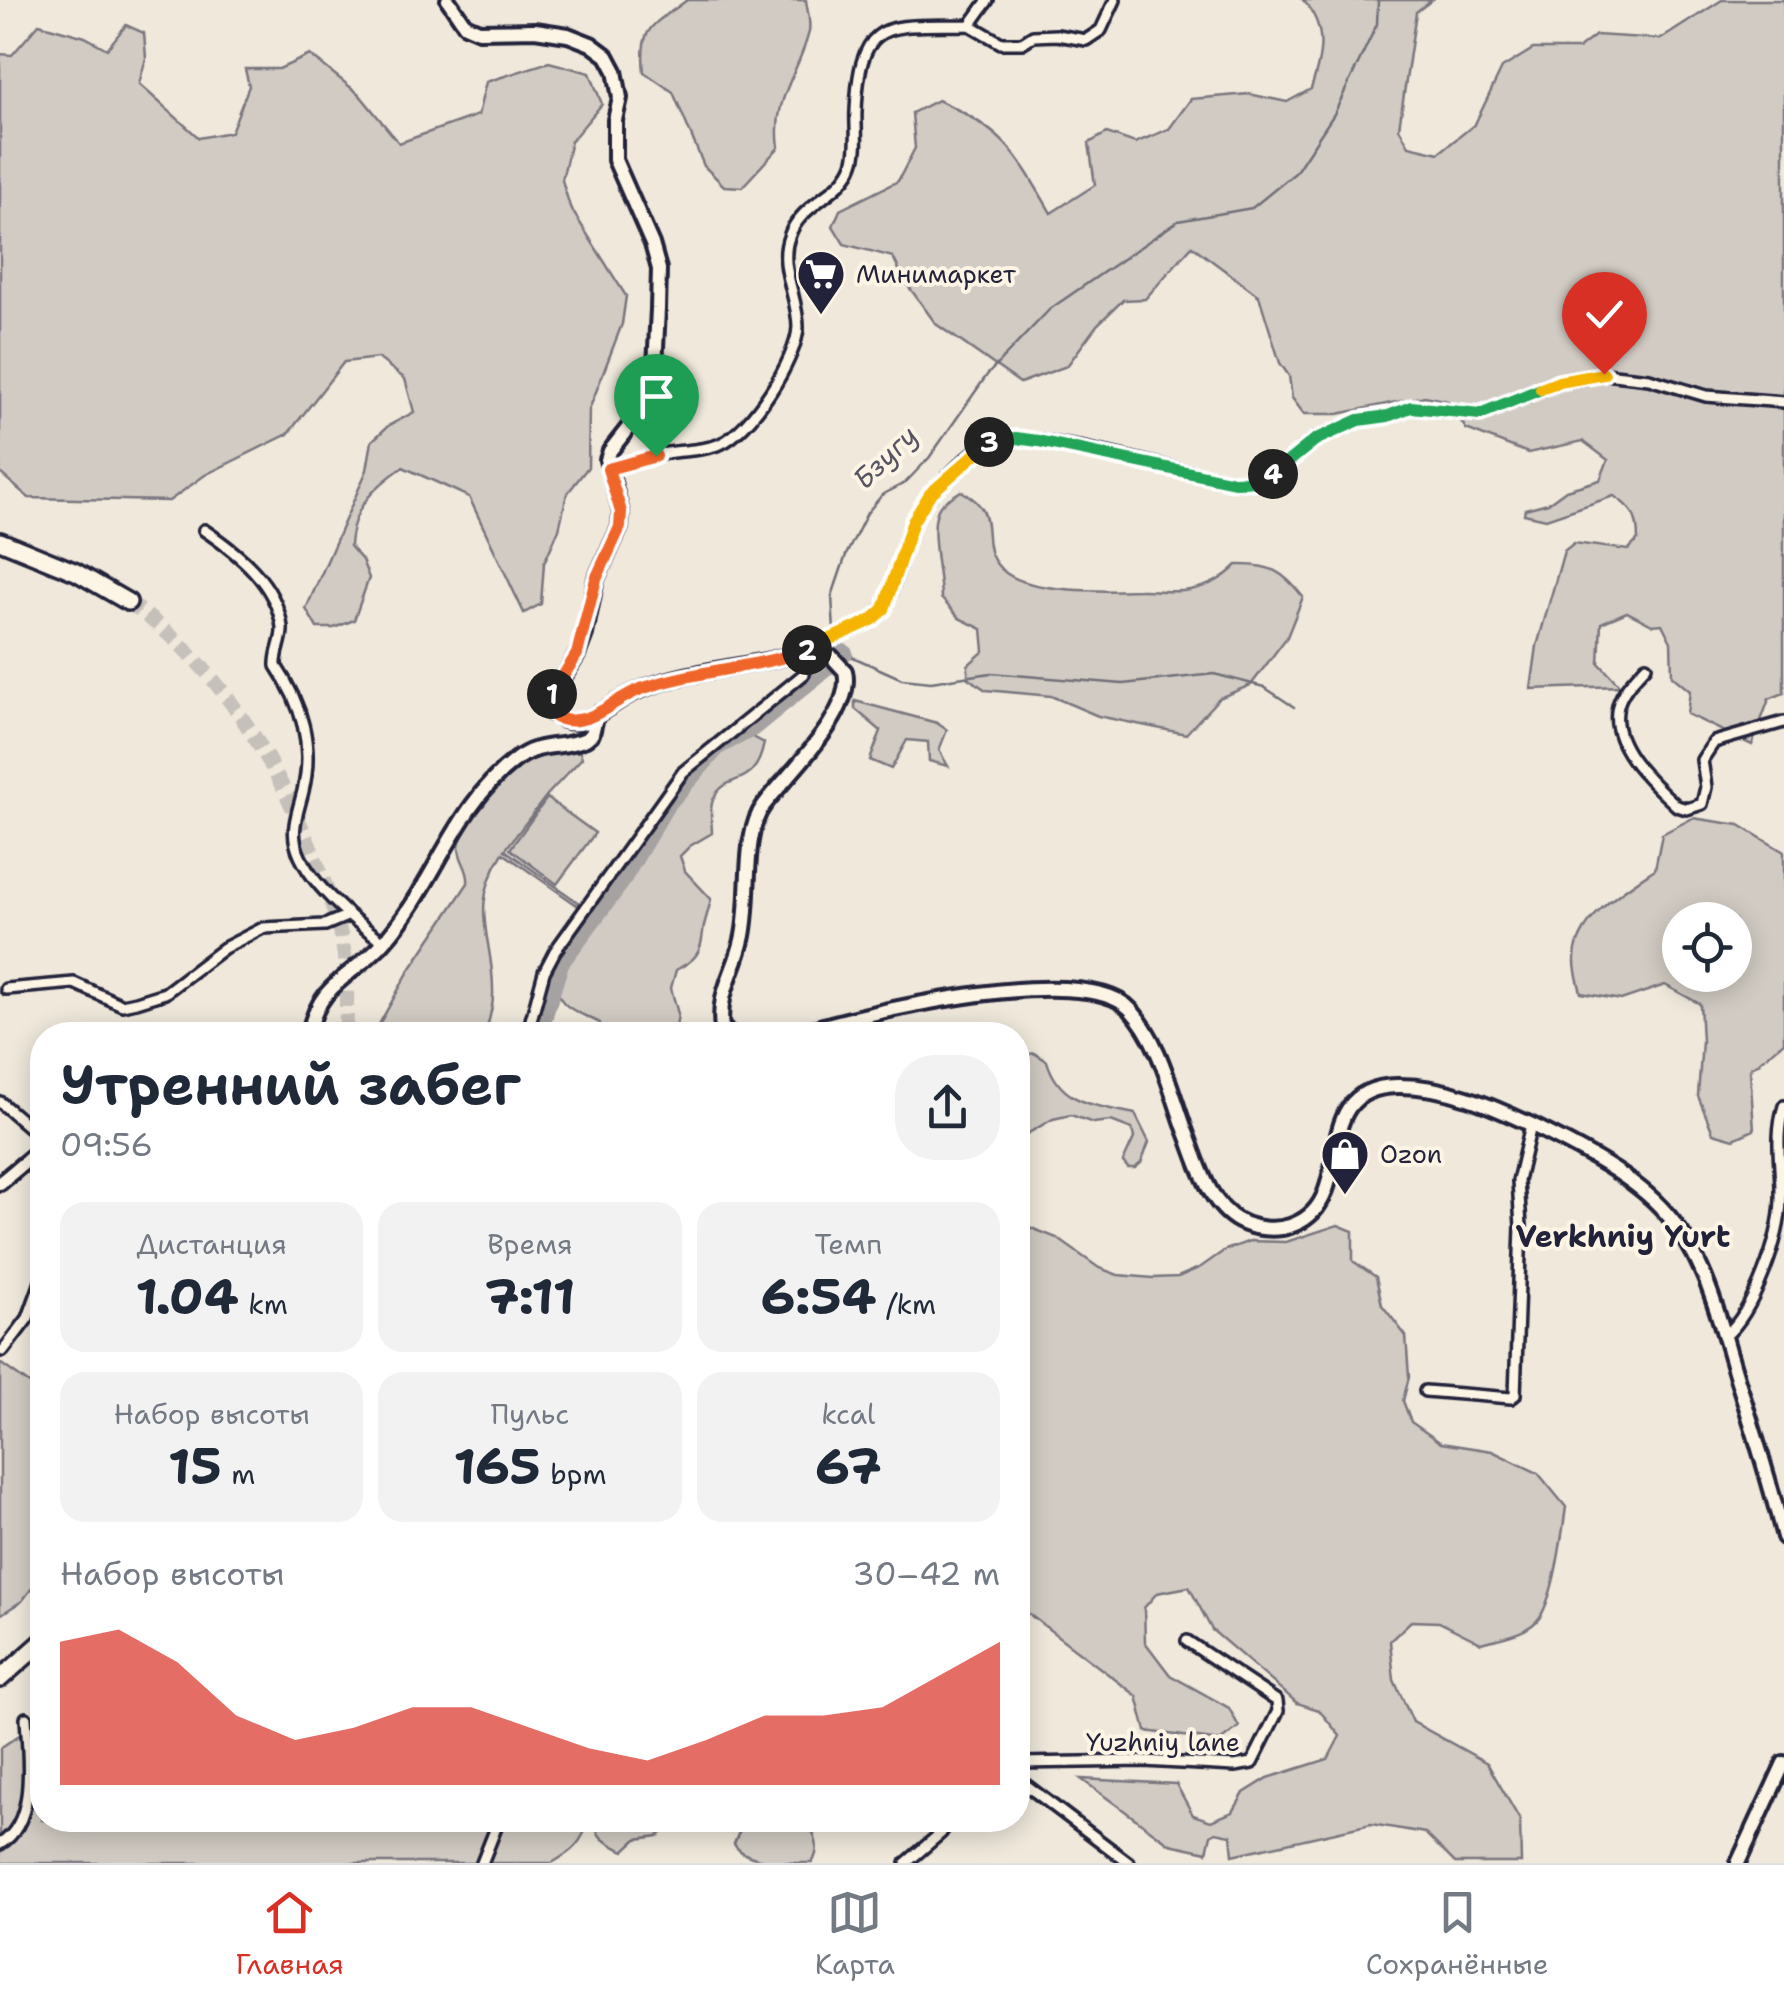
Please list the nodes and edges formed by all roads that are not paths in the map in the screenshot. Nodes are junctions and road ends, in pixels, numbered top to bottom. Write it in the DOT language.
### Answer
graph roads {
  1 [pos="448,0"];
  2 [pos="988,0"];
  3 [pos="1116,0"];
  4 [pos="970,25"];
  5 [pos="1784,402"];
  6 [pos="608,469"];
  7 [pos="204,530"];
  8 [pos="0,541"];
  9 [pos="128,602"];
  10 [pos="815,646"];
  11 [pos="1646,666"];
  12 [pos="596,717"];
  13 [pos="1784,722"];
  14 [pos="349,915"];
  15 [pos="384,942"];
  16 [pos="6,989"];
  17 [pos="312,1022"];
  18 [pos="531,1022"];
  19 [pos="721,1022"];
  20 [pos="835,1022"];
  21 [pos="0,1102"];
  22 [pos="1784,1106"];
  23 [pos="1531,1125"];
  24 [pos="30,1128"];
  25 [pos="30,1158"];
  26 [pos="0,1183"];
  27 [pos="30,1312"];
  28 [pos="1724,1336"];
  29 [pos="3,1351"];
  30 [pos="1425,1390"];
  31 [pos="1784,1537"];
  32 [pos="1187,1642"];
  33 [pos="30,1653"];
  34 [pos="0,1679"];
  35 [pos="26,1718"];
  36 [pos="1030,1763"];
  37 [pos="1784,1763"];
  38 [pos="1030,1788"];
  39 [pos="494,1832"];
  40 [pos="942,1832"];
  41 [pos="0,1844"];
  42 [pos="482,1863"];
  43 [pos="906,1863"];
  44 [pos="1129,1863"];
  45 [pos="1738,1863"];
  1 -- 6 [label="street"];
  2 -- 4 [label="street"];
  3 -- 4 [label="street"];
  4 -- 6 [label="street"];
  5 -- 10 [label="street"];
  6 -- 12 [label="street"];
  7 -- 14 [label="street"];
  8 -- 9 [label="highway"];
  10 -- 12 [label="street"];
  10 -- 18 [label="street"];
  10 -- 19 [label="street"];
  11 -- 13 [label="street"];
  12 -- 15 [label="street"];
  14 -- 15 [label="street"];
  14 -- 16 [label="street"];
  15 -- 17 [label="street"];
  20 -- 23 [label="street"];
  21 -- 24 [label="street"];
  22 -- 28 [label="street"];
  23 -- 28 [label="street"];
  23 -- 30 [label="street"];
  25 -- 26 [label="street"];
  27 -- 29 [label="street"];
  28 -- 31 [label="street"];
  32 -- 36 [label="street, Yuzhniy lane"];
  33 -- 34 [label="highway"];
  35 -- 41 [label="street"];
  37 -- 45 [label="street"];
  38 -- 44 [label="street"];
  39 -- 42 [label="street"];
  40 -- 43 [label="street"];
}
